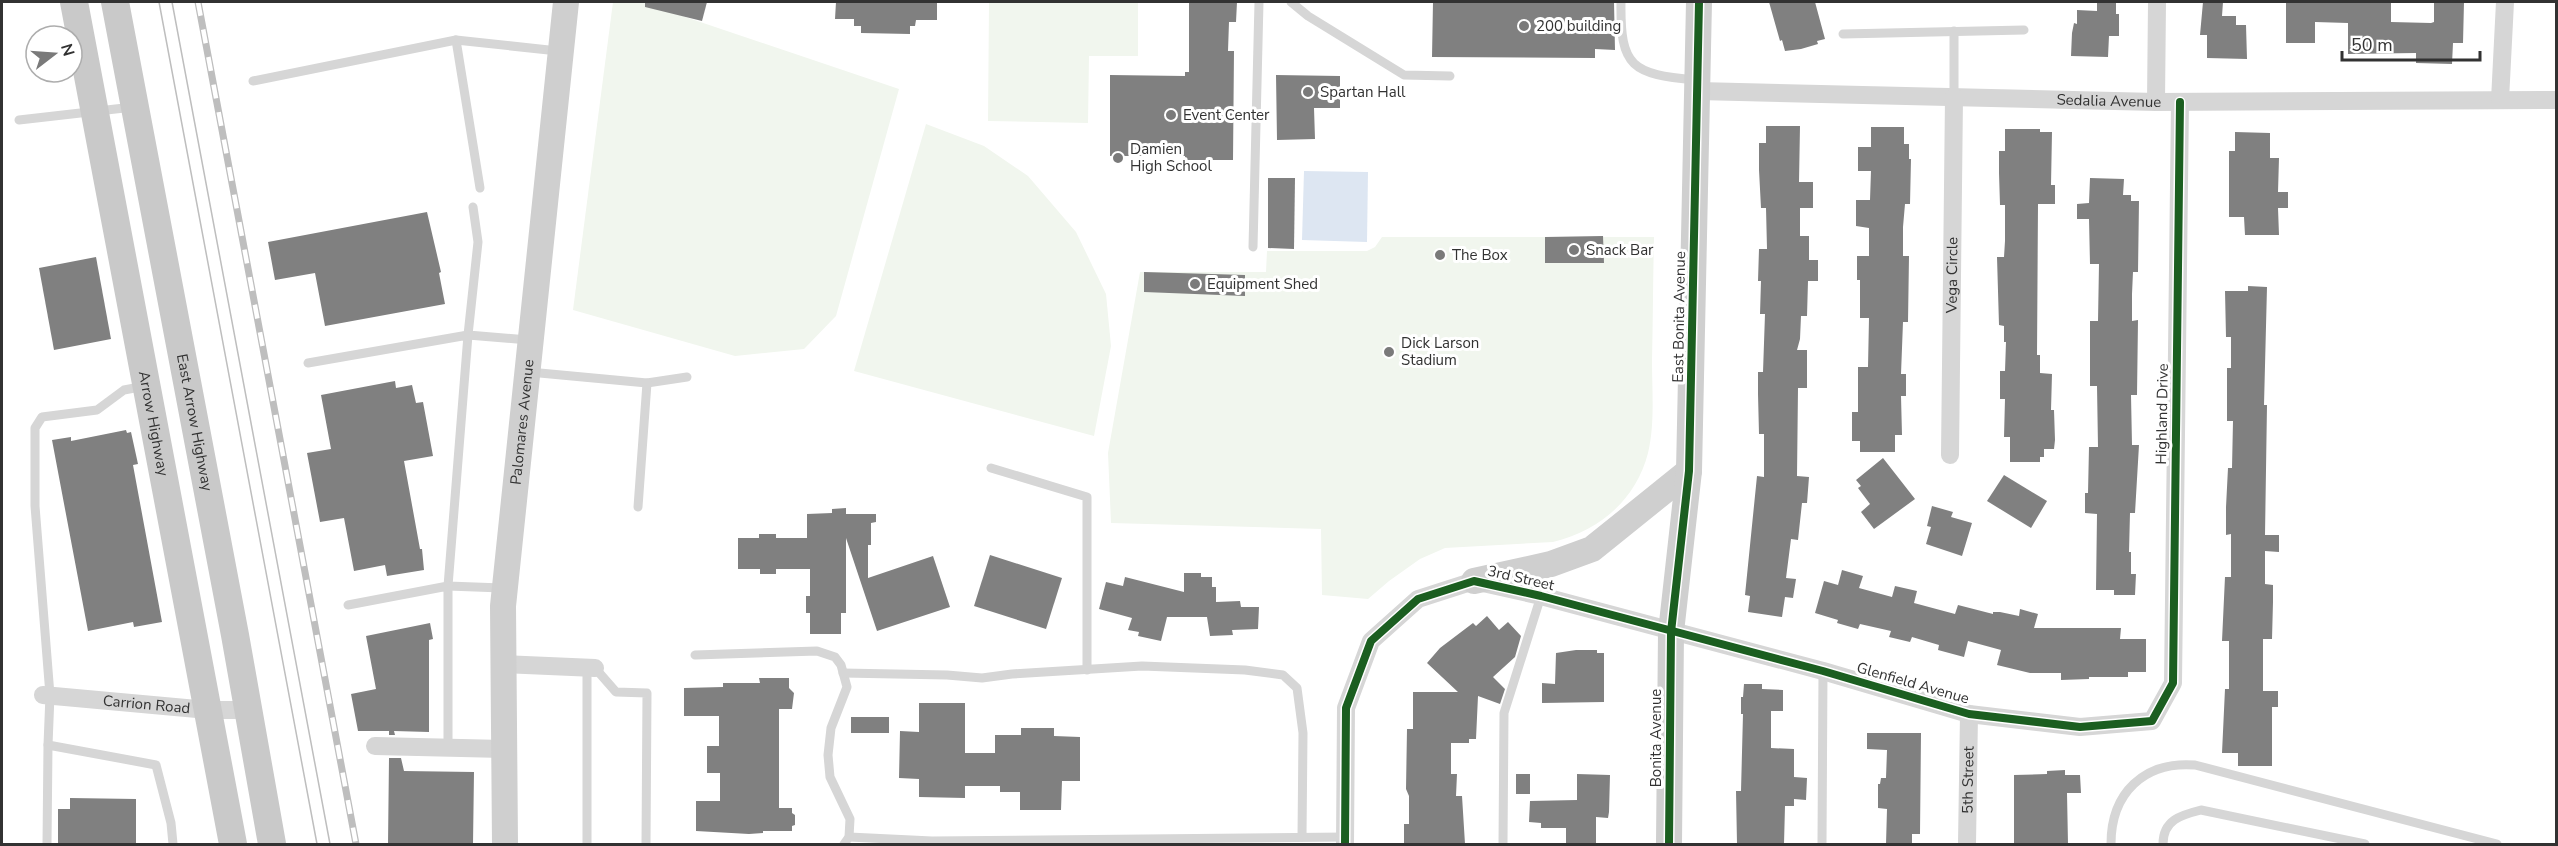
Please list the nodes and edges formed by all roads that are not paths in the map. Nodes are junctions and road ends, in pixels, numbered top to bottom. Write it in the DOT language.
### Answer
graph roads {
  1 [pos="74,2"];
  2 [pos="115,2"];
  3 [pos="566,2"];
  4 [pos="1259,2"];
  5 [pos="1291,2"];
  6 [pos="1621,2"];
  7 [pos="1699,2"];
  8 [pos="2157,2"];
  9 [pos="2505,2"];
  10 [pos="2024,30"];
  11 [pos="1954,31"];
  12 [pos="1843,34"];
  13 [pos="456,40"];
  14 [pos="561,51"];
  15 [pos="1449,76"];
  16 [pos="253,81"];
  17 [pos="1698,85"];
  18 [pos="1954,97"];
  19 [pos="2500,100"];
  20 [pos="2556,100"];
  21 [pos="2156,102"];
  22 [pos="2180,102"];
  23 [pos="135,106"];
  24 [pos="94,112"];
  25 [pos="19,120"];
  26 [pos="480,188"];
  27 [pos="473,207"];
  28 [pos="1253,247"];
  29 [pos="468,335"];
  30 [pos="530,341"];
  31 [pos="308,363"];
  32 [pos="527,372"];
  33 [pos="687,377"];
  34 [pos="647,383"];
  35 [pos="146,386"];
  36 [pos="1950,454"];
  37 [pos="991,468"];
  38 [pos="1689,471"];
  39 [pos="638,507"];
  40 [pos="1474,581"];
  41 [pos="448,586"];
  42 [pos="504,588"];
  43 [pos="1540,596"];
  44 [pos="348,605"];
  45 [pos="1671,632"];
  46 [pos="695,655"];
  47 [pos="503,664"];
  48 [pos="591,668"];
  49 [pos="1087,670"];
  50 [pos="1823,671"];
  51 [pos="843,673"];
  52 [pos="46,695"];
  53 [pos="208,710"];
  54 [pos="248,710"];
  55 [pos="1969,714"];
  56 [pos="2152,721"];
  57 [pos="48,745"];
  58 [pos="375,746"];
  59 [pos="448,748"];
  60 [pos="504,749"];
  61 [pos="1302,837"];
  62 [pos="847,841"];
  63 [pos="1345,841"];
  64 [pos="48,844"];
  65 [pos="173,844"];
  66 [pos="233,844"];
  67 [pos="272,844"];
  68 [pos="506,844"];
  69 [pos="587,844"];
  70 [pos="646,844"];
  71 [pos="1503,844"];
  72 [pos="1669,844"];
  73 [pos="1822,844"];
  74 [pos="1967,844"];
  75 [pos="2111,844"];
  76 [pos="2163,844"];
  77 [pos="2365,844"];
  78 [pos="2497,844"];
  1 -- 24 [label="main road, Arrow Highway"];
  2 -- 23 [label="main road, East Arrow Highway"];
  3 -- 14 [label="main road, Palomares Avenue"];
  4 -- 28 [label="lane"];
  5 -- 15 [label="lane"];
  6 -- 17 [label="lane"];
  7 -- 17 [label="main road, East Bonita Avenue"];
  8 -- 21 [label="street"];
  9 -- 19 [label="street"];
  10 -- 11 [label="lane"];
  11 -- 12 [label="lane"];
  11 -- 18 [label="lane"];
  13 -- 14 [label="lane"];
  13 -- 16 [label="lane"];
  13 -- 26 [label="lane"];
  14 -- 30 [label="main road, Palomares Avenue"];
  17 -- 18 [label="street, Sedalia Avenue"];
  17 -- 38 [label="main road, East Bonita Avenue"];
  18 -- 21 [label="street, Sedalia Avenue"];
  18 -- 36 [label="street, Vega Circle"];
  19 -- 20 [label="street, Sedalia Avenue"];
  19 -- 22 [label="street, Sedalia Avenue"];
  21 -- 22 [label="street, Sedalia Avenue"];
  22 -- 56 [label="street, Highland Drive"];
  23 -- 24 [label="lane"];
  23 -- 54 [label="main road, East Arrow Highway"];
  24 -- 25 [label="lane"];
  24 -- 35 [label="main road, Arrow Highway"];
  27 -- 29 [label="lane"];
  29 -- 30 [label="lane"];
  29 -- 31 [label="lane"];
  29 -- 41 [label="lane"];
  30 -- 32 [label="main road, Palomares Avenue"];
  32 -- 34 [label="lane"];
  32 -- 42 [label="main road, Palomares Avenue"];
  33 -- 34 [label="lane"];
  34 -- 39 [label="lane"];
  35 -- 52 [label="lane"];
  35 -- 53 [label="main road, Arrow Highway"];
  37 -- 49 [label="lane"];
  38 -- 40 [label="main road"];
  38 -- 45 [label="main road, East Bonita Avenue"];
  40 -- 43 [label="street, 3rd Street"];
  40 -- 63 [label="street, 3rd Street"];
  41 -- 42 [label="lane"];
  41 -- 44 [label="lane"];
  41 -- 59 [label="lane"];
  42 -- 47 [label="main road, Palomares Avenue"];
  43 -- 45 [label="street, 3rd Street"];
  43 -- 71 [label="lane"];
  45 -- 50 [label="street, Glenfield Avenue"];
  45 -- 72 [label="main road, Bonita Avenue"];
  46 -- 51 [label="lane"];
  47 -- 48 [label="street"];
  47 -- 60 [label="main road, Palomares Avenue"];
  48 -- 69 [label="lane"];
  48 -- 70 [label="lane"];
  49 -- 51 [label="lane"];
  49 -- 61 [label="lane"];
  50 -- 55 [label="street, Glenfield Avenue"];
  50 -- 73 [label="lane"];
  51 -- 62 [label="lane"];
  52 -- 53 [label="street, Carrion Road"];
  52 -- 57 [label="lane"];
  53 -- 54 [label="street, Carrion Road"];
  53 -- 66 [label="main road, Arrow Highway"];
  54 -- 67 [label="main road, East Arrow Highway"];
  55 -- 56 [label="street, Glenfield Avenue"];
  55 -- 74 [label="street, 5th Street"];
  57 -- 64 [label="lane"];
  57 -- 65 [label="lane"];
  58 -- 59 [label="street"];
  59 -- 60 [label="street"];
  60 -- 68 [label="main road, Palomares Avenue"];
  61 -- 62 [label="lane"];
  61 -- 63 [label="lane"];
  75 -- 78 [label="lane"];
  76 -- 77 [label="lane"];
}
